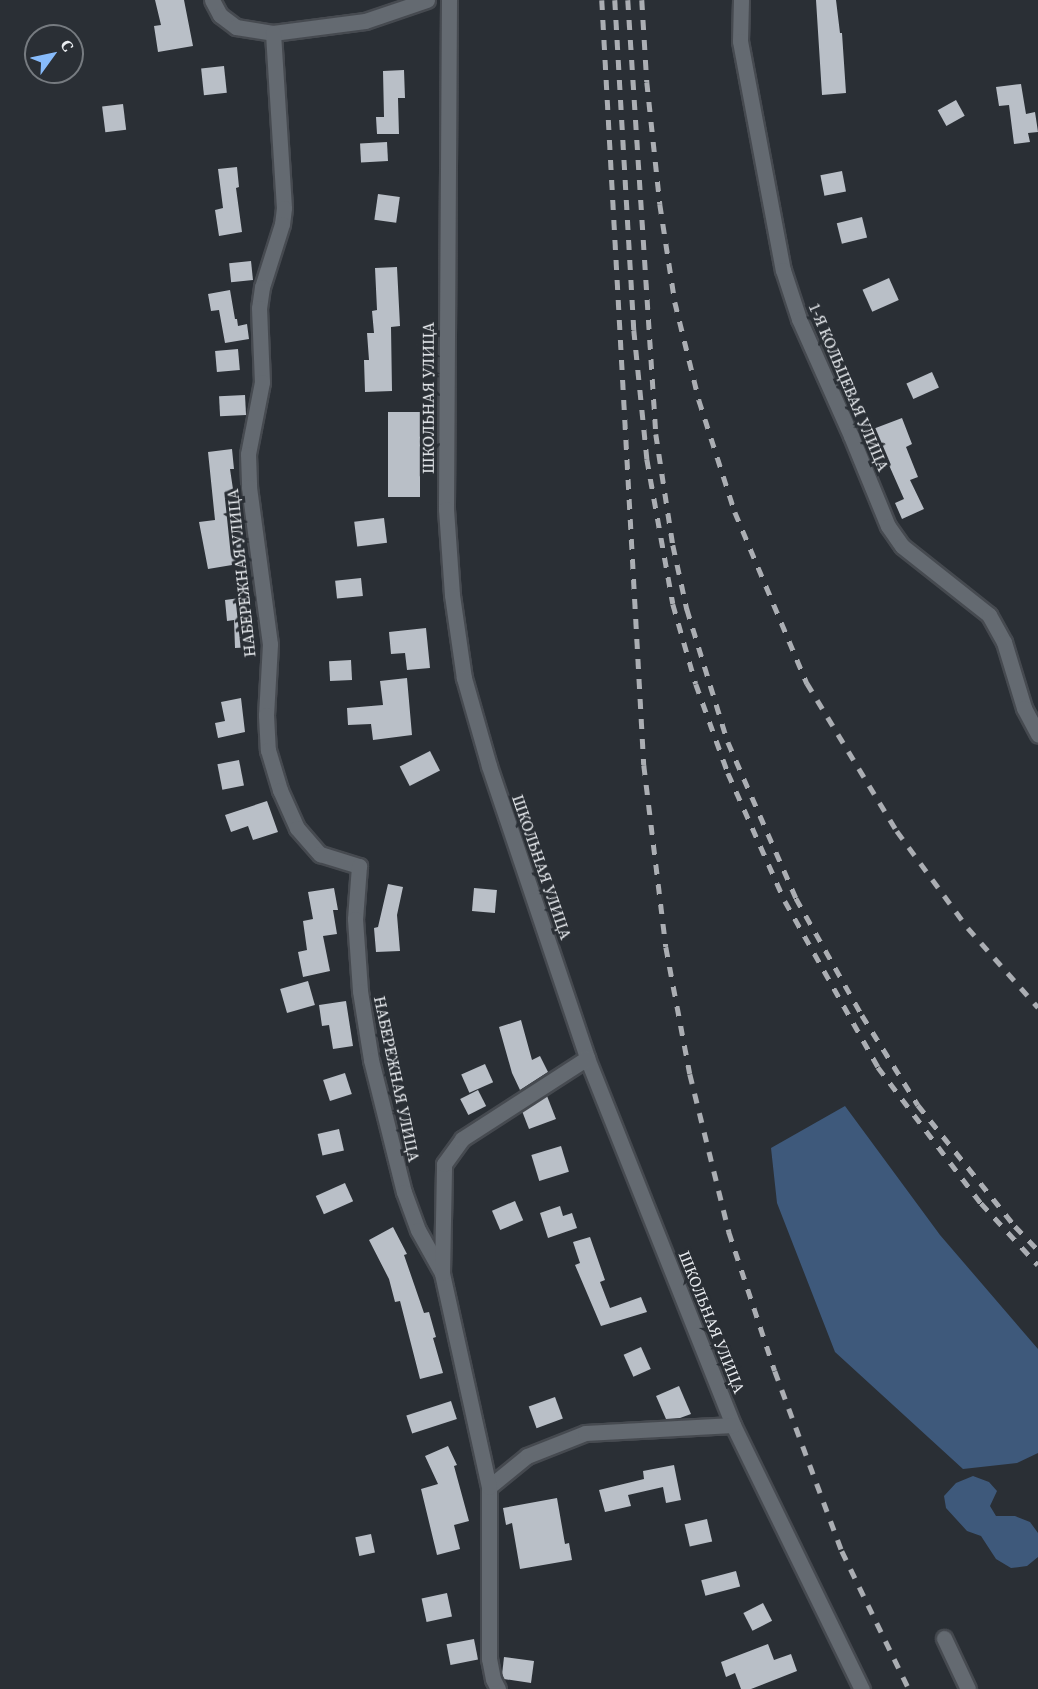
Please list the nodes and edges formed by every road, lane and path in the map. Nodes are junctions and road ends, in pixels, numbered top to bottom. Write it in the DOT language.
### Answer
graph roads {
  1 [pos="212,0"];
  2 [pos="427,0"];
  3 [pos="449,0"];
  4 [pos="741,0"];
  5 [pos="273,33"];
  6 [pos="1038,734"];
  7 [pos="587,1058"];
  8 [pos="442,1273"];
  9 [pos="734,1425"];
  10 [pos="489,1488"];
  11 [pos="944,1638"];
  12 [pos="498,1689"];
  13 [pos="862,1689"];
  14 [pos="968,1689"];
  1 -- 5 [label="street"];
  2 -- 5 [label="street"];
  3 -- 7 [label="street, ШКОЛЬНАЯ УЛИЦА"];
  4 -- 6 [label="street, 1-Я КОЛЬЦЕВАЯ УЛИЦА"];
  5 -- 8 [label="street, НАБЕРЕЖНАЯ УЛИЦА"];
  7 -- 8 [label="street, НАБЕРЕЖНАЯ УЛИЦА"];
  7 -- 9 [label="street, ШКОЛЬНАЯ УЛИЦА"];
  8 -- 10 [label="street, НАБЕРЕЖНАЯ УЛИЦА"];
  9 -- 10 [label="street"];
  9 -- 13 [label="street, ШКОЛЬНАЯ УЛИЦА"];
  10 -- 12 [label="street, НАБЕРЕЖНАЯ УЛИЦА"];
  11 -- 14 [label="street"];
}
